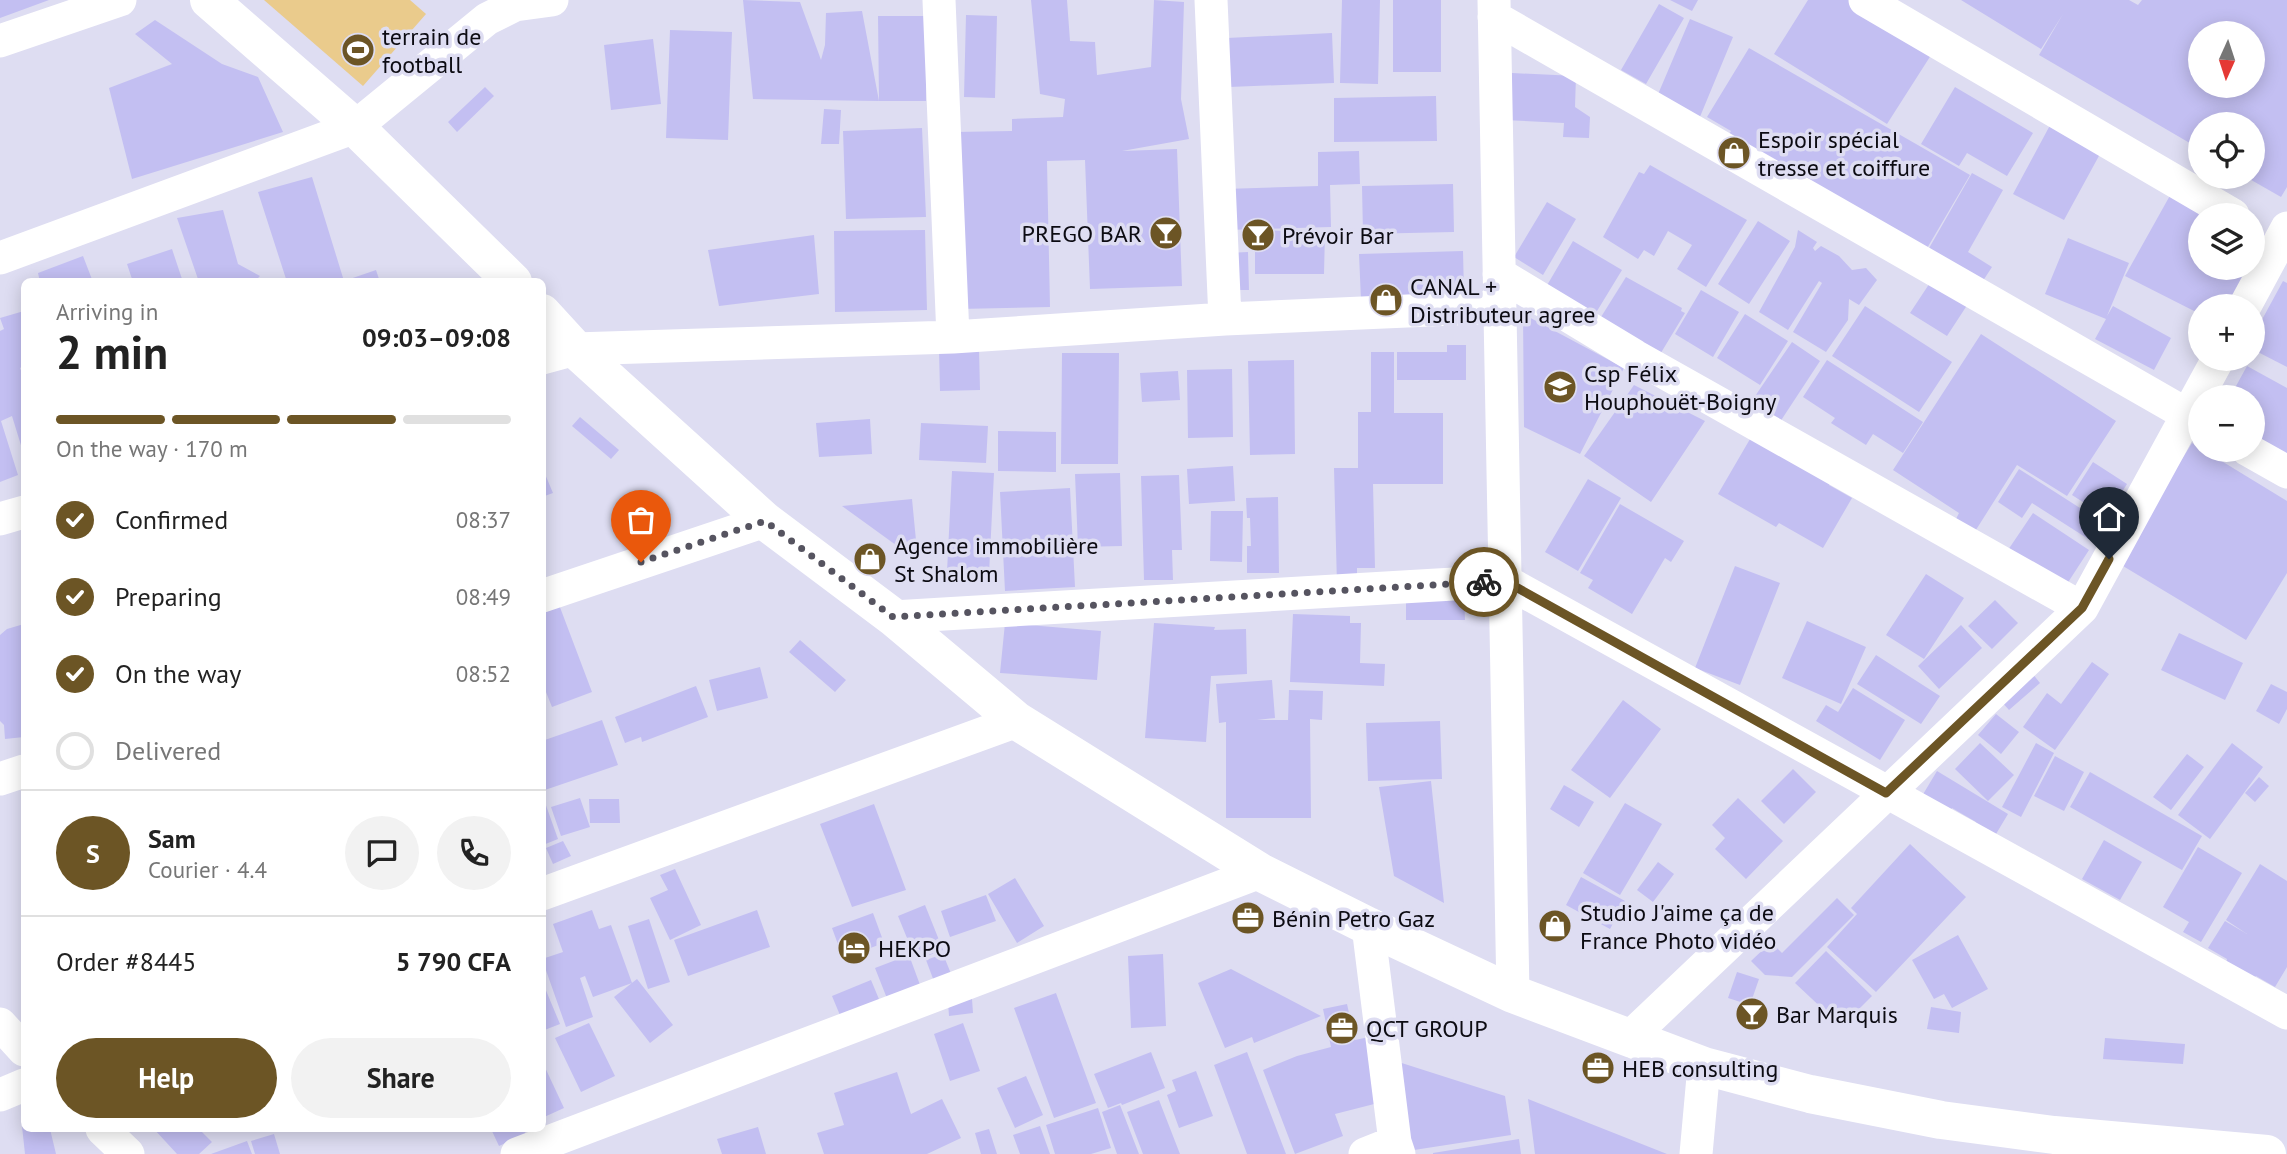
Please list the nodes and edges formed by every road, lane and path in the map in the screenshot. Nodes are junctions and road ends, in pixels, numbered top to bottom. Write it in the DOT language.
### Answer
graph roads {
  1 [pos="120,0"];
  2 [pos="552,0"];
  3 [pos="939,0"];
  4 [pos="1211,0"];
  5 [pos="1865,0"];
  6 [pos="223,7"];
  7 [pos="1494,9"];
  8 [pos="0,41"];
  9 [pos="355,127"];
  10 [pos="2212,203"];
  11 [pos="2276,236"];
  12 [pos="0,258"];
  13 [pos="1499,274"];
  14 [pos="509,278"];
  15 [pos="2250,294"];
  16 [pos="1499,307"];
  17 [pos="1225,319"];
  18 [pos="546,322"];
  19 [pos="953,337"];
  20 [pos="559,353"];
  21 [pos="2188,415"];
  22 [pos="2188,429"];
  23 [pos="2265,460"];
  24 [pos="2287,472"];
  25 [pos="21,513"];
  26 [pos="0,519"];
  27 [pos="765,521"];
  28 [pos="1505,581"];
  29 [pos="546,595"];
  30 [pos="2082,608"];
  31 [pos="893,617"];
  32 [pos="1017,721"];
  33 [pos="21,772"];
  34 [pos="0,779"];
  35 [pos="1886,793"];
  36 [pos="1260,872"];
  37 [pos="546,893"];
  38 [pos="1368,926"];
  39 [pos="1513,994"];
  40 [pos="2287,1013"];
  41 [pos="0,1024"];
  42 [pos="1629,1038"];
  43 [pos="21,1047"];
  44 [pos="1704,1066"];
  45 [pos="21,1086"];
  46 [pos="0,1095"];
  47 [pos="105,1132"];
  48 [pos="1387,1150"];
  49 [pos="2226,1153"];
  50 [pos="128,1154"];
  51 [pos="517,1154"];
  52 [pos="1696,1154"];
  53 [pos="2267,1154"];
  1 -- 8 [label="street"];
  2 -- 9 [label="street"];
  3 -- 19 [label="street"];
  4 -- 17 [label="street"];
  5 -- 10 [label="street"];
  6 -- 9 [label="street"];
  7 -- 13 [label="street"];
  7 -- 21 [label="street"];
  9 -- 12 [label="street"];
  9 -- 14 [label="street"];
  11 -- 15 [label="street"];
  13 -- 16 [label="street"];
  13 -- 30 [label="street"];
  16 -- 17 [label="street"];
  16 -- 28 [label="street"];
  17 -- 19 [label="street"];
  18 -- 20 [label="street"];
  19 -- 20 [label="street"];
  20 -- 27 [label="street"];
  22 -- 30 [label="street"];
  23 -- 24 [label="street"];
  25 -- 26 [label="street"];
  27 -- 29 [label="street"];
  27 -- 31 [label="street"];
  28 -- 31 [label="street"];
  28 -- 35 [label="street"];
  28 -- 39 [label="street"];
  30 -- 35 [label="street"];
  31 -- 32 [label="street"];
  32 -- 36 [label="street"];
  32 -- 37 [label="street"];
  33 -- 34 [label="street"];
  35 -- 40 [label="street"];
  35 -- 42 [label="street"];
  36 -- 38 [label="street"];
  36 -- 51 [label="street"];
  38 -- 39 [label="street"];
  38 -- 48 [label="street"];
  39 -- 42 [label="street"];
  41 -- 43 [label="street"];
  42 -- 44 [label="street"];
  44 -- 49 [label="street"];
  44 -- 52 [label="street"];
  45 -- 46 [label="street"];
  47 -- 50 [label="street"];
  49 -- 53 [label="street"];
}
